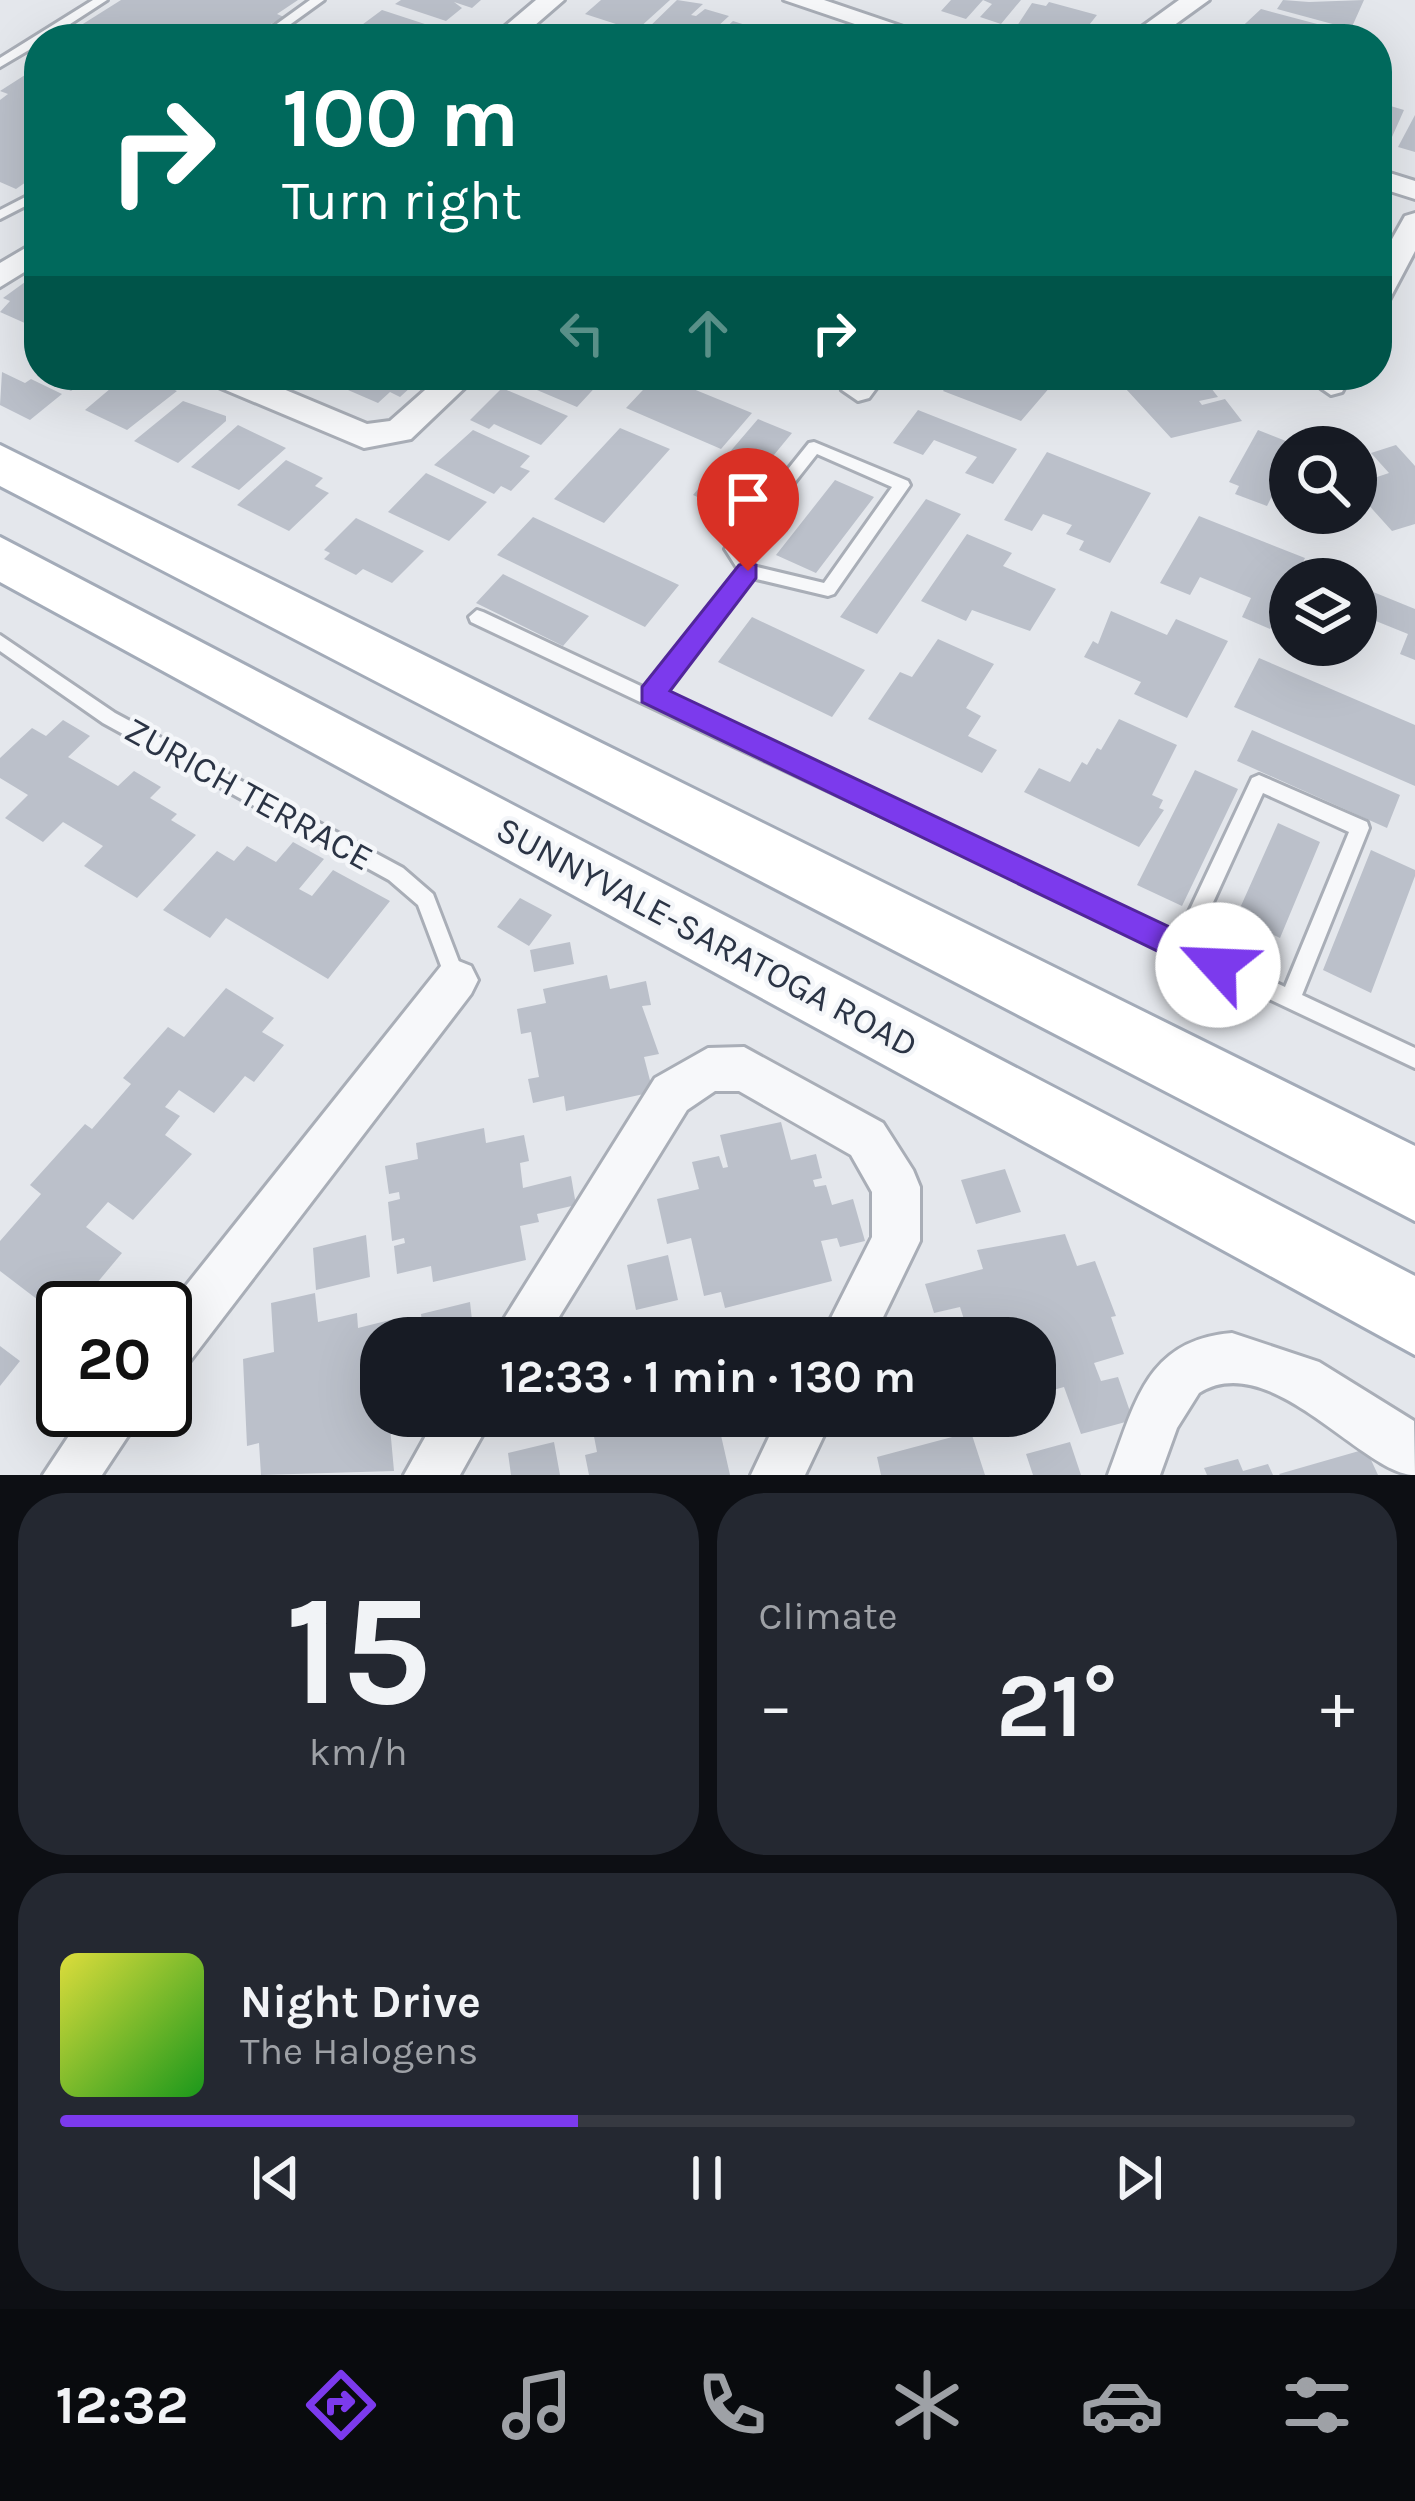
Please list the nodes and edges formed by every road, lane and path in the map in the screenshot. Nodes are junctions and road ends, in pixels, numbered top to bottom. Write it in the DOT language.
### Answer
graph roads {
  1 [pos="101,0"];
  2 [pos="318,0"];
  3 [pos="551,0"];
  4 [pos="797,0"];
  5 [pos="1196,0"];
  6 [pos="63,24"];
  7 [pos="284,24"];
  8 [pos="521,24"];
  9 [pos="876,24"];
  10 [pos="1160,24"];
  11 [pos="1415,222"];
  12 [pos="1392,266"];
  13 [pos="255,390"];
  14 [pos="445,390"];
  15 [pos="0,464"];
  16 [pos="0,557"];
  17 [pos="748,571"];
  18 [pos="477,617"];
  19 [pos="0,642"];
  20 [pos="652,695"];
  21 [pos="1182,948"];
  22 [pos="456,980"];
  23 [pos="1290,999"];
  24 [pos="1415,1058"];
  25 [pos="1415,1186"];
  26 [pos="192,1317"];
  27 [pos="530,1317"];
  28 [pos="857,1317"];
  29 [pos="1415,1317"];
  30 [pos="98,1437"];
  31 [pos="454,1437"];
  32 [pos="796,1437"];
  33 [pos="1415,1457"];
  34 [pos="69,1475"];
  35 [pos="430,1475"];
  36 [pos="777,1475"];
  37 [pos="1134,1475"];
  1 -- 6 [label="lane"];
  2 -- 7 [label="lane"];
  3 -- 8 [label="street"];
  4 -- 9 [label="street"];
  5 -- 10 [label="street"];
  11 -- 12 [label="street"];
  13 -- 14 [label="street"];
  15 -- 25 [label="main road"];
  16 -- 29 [label="main road, SUNNYVALE-SARATOGA ROAD"];
  17 -- 17 [label="lane"];
  17 -- 20 [label="lane"];
  18 -- 20 [label="lane"];
  19 -- 22 [label="lane, ZURICH TERRACE"];
  20 -- 21 [label="lane"];
  21 -- 23 [label="lane"];
  21 -- 23 [label="lane"];
  22 -- 26 [label="street"];
  23 -- 24 [label="lane"];
  27 -- 28 [label="street"];
  30 -- 34 [label="street"];
  31 -- 35 [label="street"];
  32 -- 36 [label="street"];
  33 -- 37 [label="street"];
}
